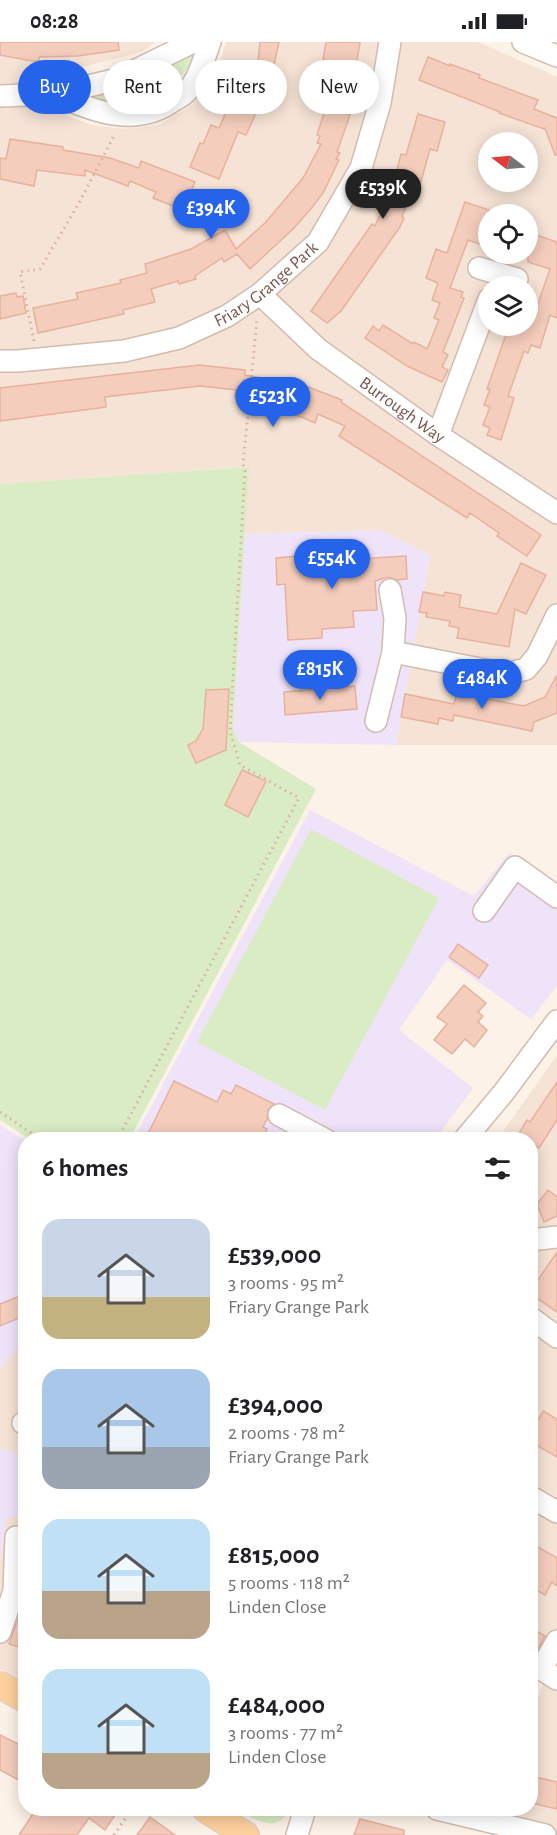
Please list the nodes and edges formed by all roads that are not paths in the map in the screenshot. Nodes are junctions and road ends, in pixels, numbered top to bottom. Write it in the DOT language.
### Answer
graph roads {
  1 [pos="193,42"];
  2 [pos="210,42"];
  3 [pos="390,42"];
  4 [pos="523,42"];
  5 [pos="167,47"];
  6 [pos="557,56"];
  7 [pos="91,85"];
  8 [pos="18,95"];
  9 [pos="0,96"];
  10 [pos="91,110"];
  11 [pos="260,294"];
  12 [pos="478,328"];
  13 [pos="0,361"];
  14 [pos="438,435"];
  15 [pos="557,513"];
  16 [pos="390,590"];
  17 [pos="557,615"];
  18 [pos="401,654"];
  19 [pos="376,721"];
  20 [pos="557,897"];
  21 [pos="483,911"];
  22 [pos="555,1027"];
  23 [pos="279,1114"];
  24 [pos="312,1132"];
  25 [pos="471,1132"];
  26 [pos="557,1237"];
  27 [pos="538,1239"];
  28 [pos="538,1323"];
  29 [pos="557,1337"];
  30 [pos="538,1501"];
  31 [pos="557,1512"];
  32 [pos="16,1537"];
  33 [pos="0,1632"];
  34 [pos="557,1641"];
  35 [pos="543,1671"];
  36 [pos="0,1685"];
  37 [pos="18,1695"];
  38 [pos="216,1816"];
  39 [pos="302,1816"];
  40 [pos="466,1816"];
  41 [pos="245,1835"];
  42 [pos="297,1835"];
  43 [pos="545,1835"];
  1 -- 5 [label="street"];
  2 -- 10 [label="street"];
  3 -- 11 [label="street, Friary Grange Park"];
  4 -- 6 [label="street"];
  5 -- 7 [label="street"];
  8 -- 9 [label="street"];
  11 -- 13 [label="street, Friary Grange Park"];
  11 -- 14 [label="street, Burrough Way"];
  12 -- 14 [label="street"];
  14 -- 15 [label="street, Burrough Way"];
  16 -- 18 [label="street"];
  17 -- 18 [label="street"];
  18 -- 19 [label="street"];
  20 -- 21 [label="street"];
  22 -- 25 [label="street"];
  23 -- 24 [label="street"];
  26 -- 27 [label="street"];
  28 -- 29 [label="street"];
  30 -- 31 [label="street"];
  32 -- 33 [label="street"];
  34 -- 35 [label="street"];
  36 -- 37 [label="main road"];
  38 -- 41 [label="main road"];
  39 -- 42 [label="street"];
  40 -- 43 [label="street"];
}
